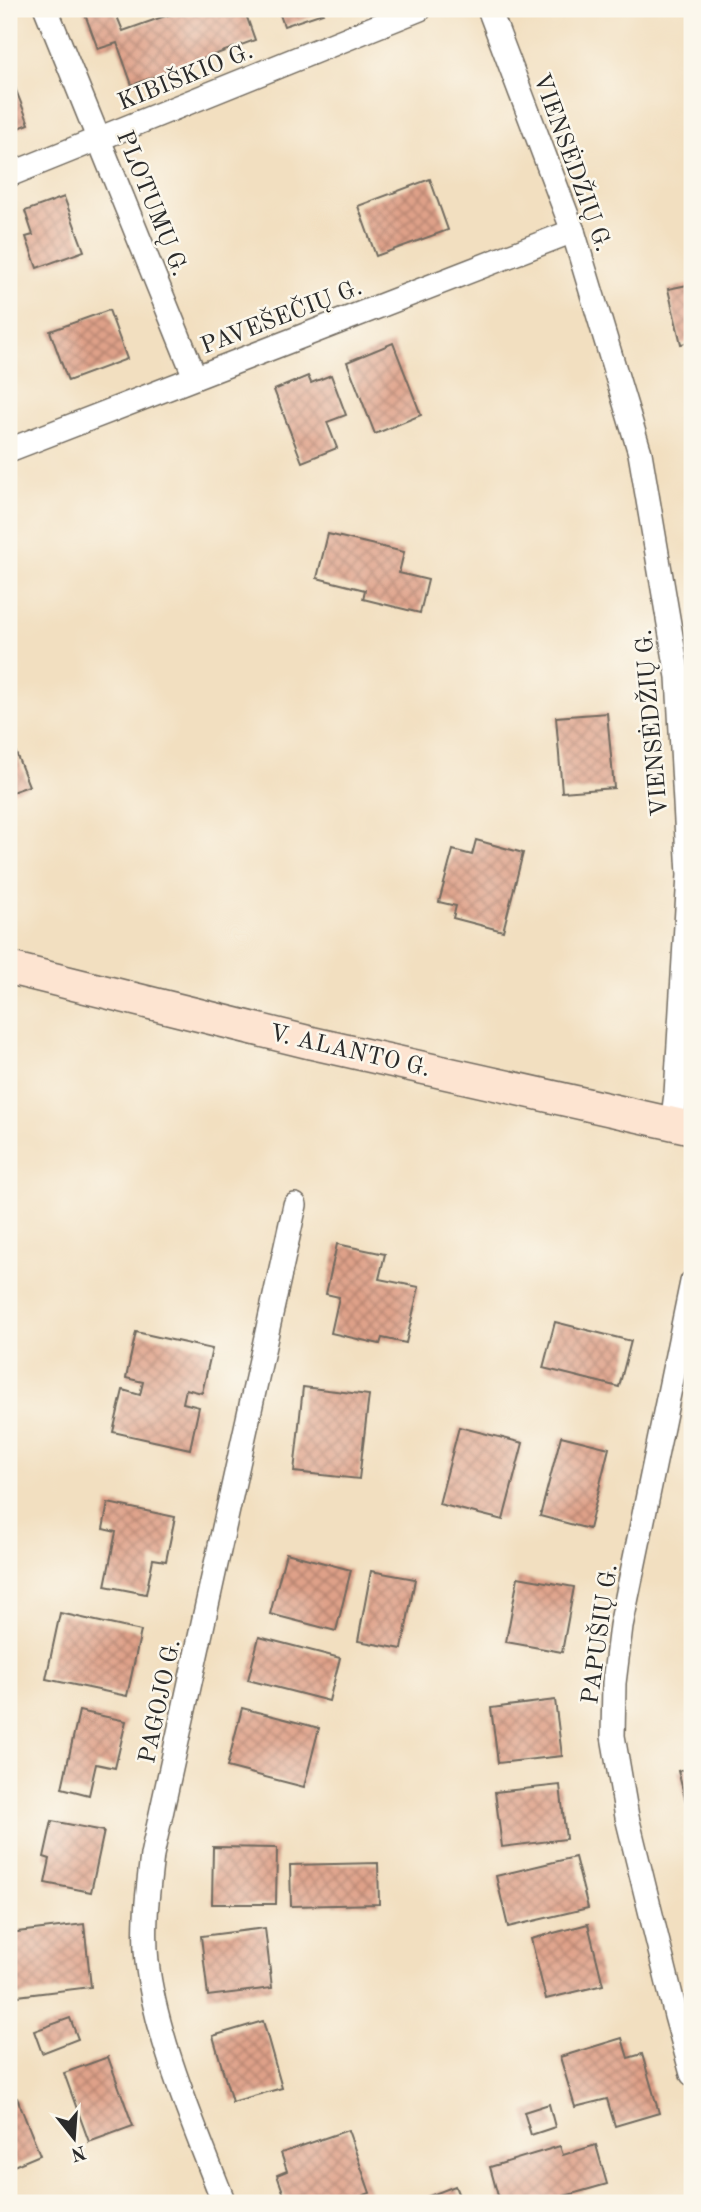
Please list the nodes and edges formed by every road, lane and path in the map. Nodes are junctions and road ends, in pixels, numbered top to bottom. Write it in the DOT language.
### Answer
graph roads {
  1 [pos="46,9"];
  2 [pos="420,9"];
  3 [pos="489,9"];
  4 [pos="99,139"];
  5 [pos="9,174"];
  6 [pos="573,231"];
  7 [pos="195,377"];
  8 [pos="9,450"];
  9 [pos="9,968"];
  10 [pos="682,1126"];
  11 [pos="295,1205"];
  12 [pos="692,1282"];
  13 [pos="692,2074"];
  14 [pos="224,2203"];
  1 -- 4 [label="street, PLOTUMŲ G."];
  2 -- 4 [label="street, KIBIŠKIO G."];
  3 -- 6 [label="street, VIENSĖDŽIŲ G."];
  4 -- 5 [label="street, KIBIŠKIO G."];
  4 -- 7 [label="street, PLOTUMŲ G."];
  6 -- 7 [label="street, PAVEŠEČIŲ G."];
  6 -- 10 [label="street, VIENSĖDŽIŲ G."];
  7 -- 8 [label="street, PAVEŠEČIŲ G."];
  9 -- 10 [label="main road, V. ALANTO G."];
  11 -- 14 [label="street, PAGOJO G."];
  12 -- 13 [label="street, PAPUŠIŲ G."];
}
